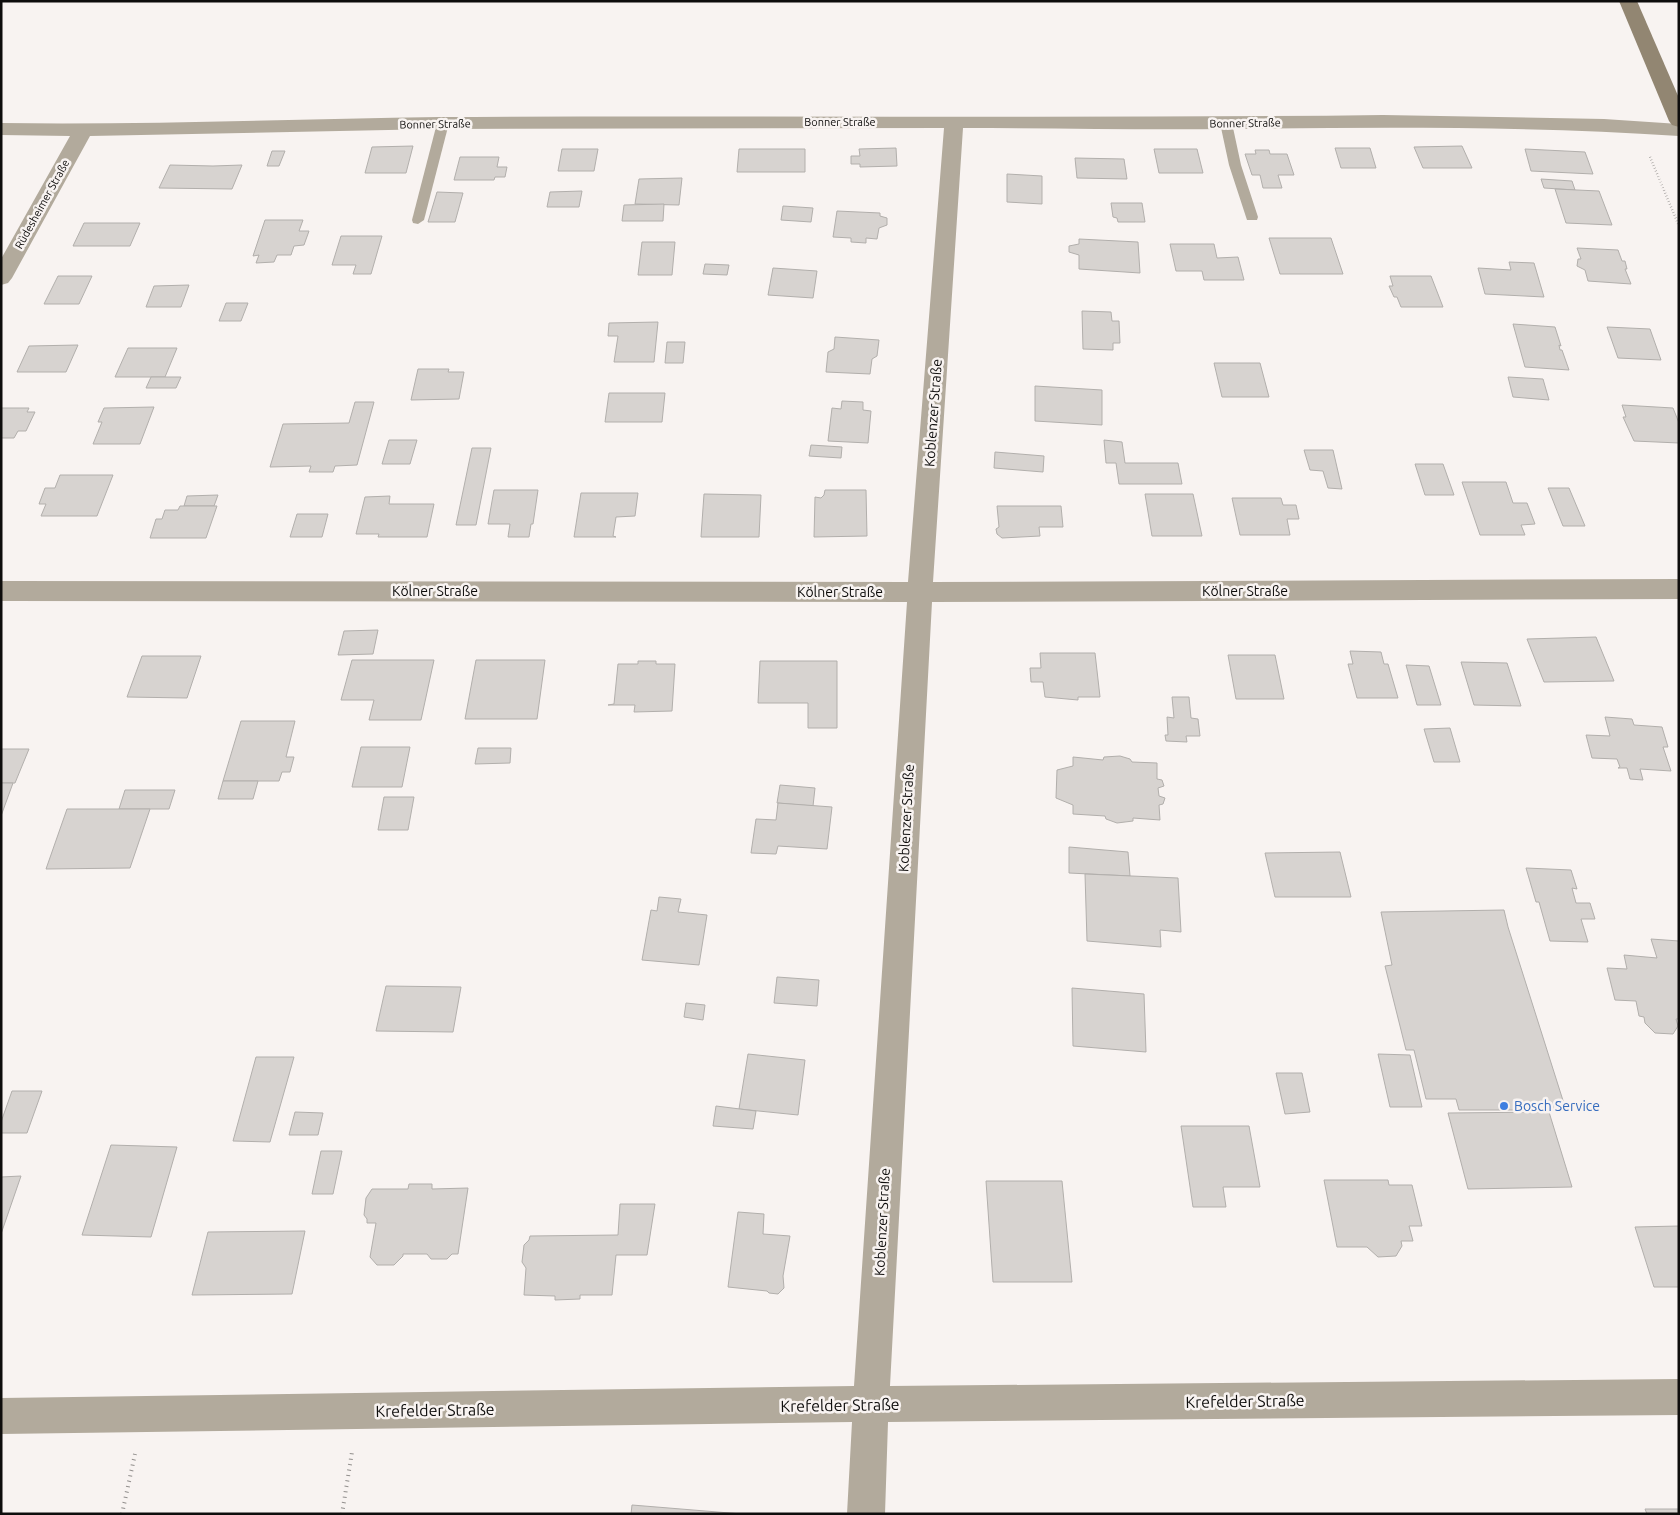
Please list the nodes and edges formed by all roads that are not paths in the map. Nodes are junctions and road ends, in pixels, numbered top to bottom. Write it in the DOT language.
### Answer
graph roads {
  1 [pos="1628,1"];
  2 [pos="1679,121"];
  3 [pos="954,122"];
  4 [pos="443,123"];
  5 [pos="1226,124"];
  6 [pos="1,129"];
  7 [pos="83,130"];
  8 [pos="1679,130"];
  9 [pos="1252,217"];
  10 [pos="418,220"];
  11 [pos="1,278"];
  12 [pos="1679,589"];
  13 [pos="1,591"];
  14 [pos="920,592"];
  15 [pos="1679,1397"];
  16 [pos="871,1404"];
  17 [pos="1,1416"];
  18 [pos="866,1514"];
  1 -- 2 [label="main road"];
  3 -- 4 [label="street, Bonner Straße"];
  3 -- 5 [label="street, Bonner Straße"];
  3 -- 14 [label="street, Koblenzer Straße"];
  4 -- 7 [label="street, Bonner Straße"];
  4 -- 10 [label="lane"];
  5 -- 8 [label="street, Bonner Straße"];
  5 -- 9 [label="lane"];
  6 -- 7 [label="street, Bonner Straße"];
  7 -- 11 [label="street, Rüdesheimer Straße"];
  12 -- 14 [label="street, Kölner Straße"];
  13 -- 14 [label="street, Kölner Straße"];
  14 -- 16 [label="street, Koblenzer Straße"];
  15 -- 16 [label="street, Krefelder Straße"];
  16 -- 17 [label="street, Krefelder Straße"];
  16 -- 18 [label="street, Koblenzer Straße"];
}
